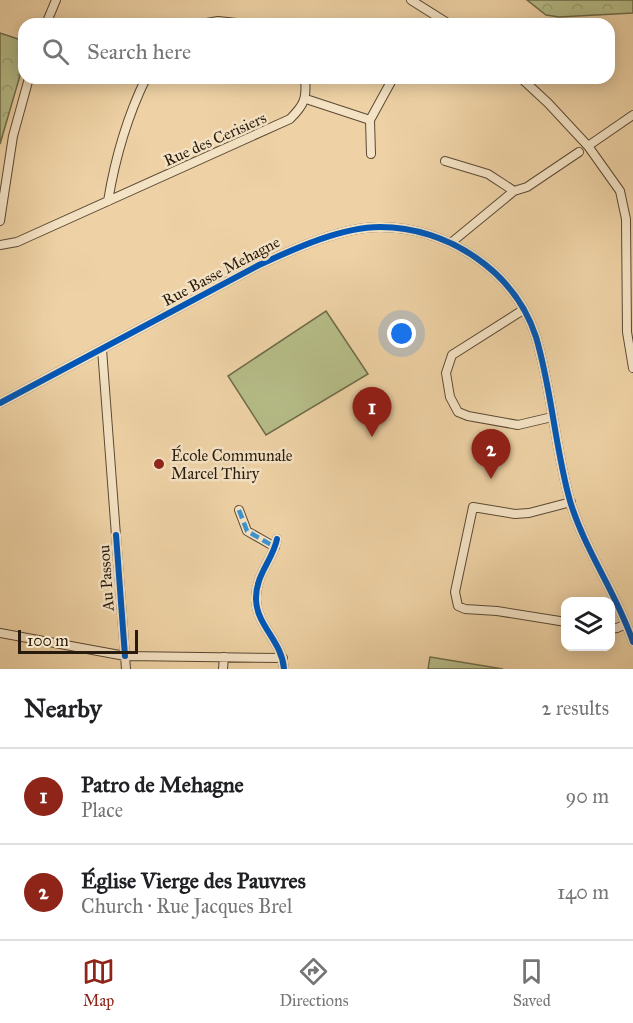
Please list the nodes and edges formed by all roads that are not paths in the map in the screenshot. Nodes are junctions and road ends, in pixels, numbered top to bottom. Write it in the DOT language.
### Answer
graph roads {
  1 [pos="56,0"];
  2 [pos="411,0"];
  3 [pos="48,18"];
  4 [pos="440,18"];
  5 [pos="27,84"];
  6 [pos="144,84"];
  7 [pos="306,84"];
  8 [pos="390,84"];
  9 [pos="527,84"];
  10 [pos="306,99"];
  11 [pos="633,115"];
  12 [pos="370,120"];
  13 [pos="588,146"];
  14 [pos="579,152"];
  15 [pos="371,154"];
  16 [pos="445,160"];
  17 [pos="514,191"];
  18 [pos="108,201"];
  19 [pos="0,221"];
  20 [pos="452,242"];
  21 [pos="0,245"];
  22 [pos="523,310"];
  23 [pos="102,349"];
  24 [pos="633,368"];
  25 [pos="0,403"];
  26 [pos="552,417"];
  27 [pos="571,502"];
  28 [pos="239,510"];
  29 [pos="561,621"];
  30 [pos="626,624"];
  31 [pos="615,628"];
  32 [pos="0,633"];
  33 [pos="633,642"];
  34 [pos="125,656"];
  35 [pos="224,657"];
  36 [pos="283,658"];
  37 [pos="126,669"];
  38 [pos="223,669"];
  39 [pos="284,669"];
  1 -- 3 [label="street"];
  2 -- 4 [label="street"];
  5 -- 19 [label="street"];
  6 -- 18 [label="street"];
  7 -- 10 [label="street"];
  8 -- 12 [label="street"];
  9 -- 13 [label="street"];
  10 -- 12 [label="street"];
  10 -- 18 [label="street, Rue des Cerisiers"];
  11 -- 13 [label="street"];
  12 -- 15 [label="street"];
  13 -- 24 [label="street"];
  14 -- 17 [label="street"];
  16 -- 17 [label="street"];
  17 -- 20 [label="street"];
  18 -- 21 [label="street, Rue des Cerisiers"];
  20 -- 22 [label="street, Rue Basse Mehagne"];
  20 -- 23 [label="street, Rue Basse Mehagne"];
  22 -- 26 [label="street, Rue Basse Mehagne"];
  22 -- 26 [label="street"];
  23 -- 25 [label="street, Rue Basse Mehagne"];
  23 -- 34 [label="street, Au Passou"];
  26 -- 27 [label="street, Rue Basse Mehagne"];
  27 -- 29 [label="street"];
  27 -- 30 [label="street, Rue Basse Mehagne"];
  28 -- 36 [label="street"];
  30 -- 31 [label="street"];
  30 -- 33 [label="street, Rue Basse Mehagne"];
  32 -- 34 [label="street"];
  34 -- 35 [label="street"];
  34 -- 37 [label="street, Au Passou"];
  35 -- 36 [label="street"];
  35 -- 38 [label="street"];
  36 -- 39 [label="street"];
}
